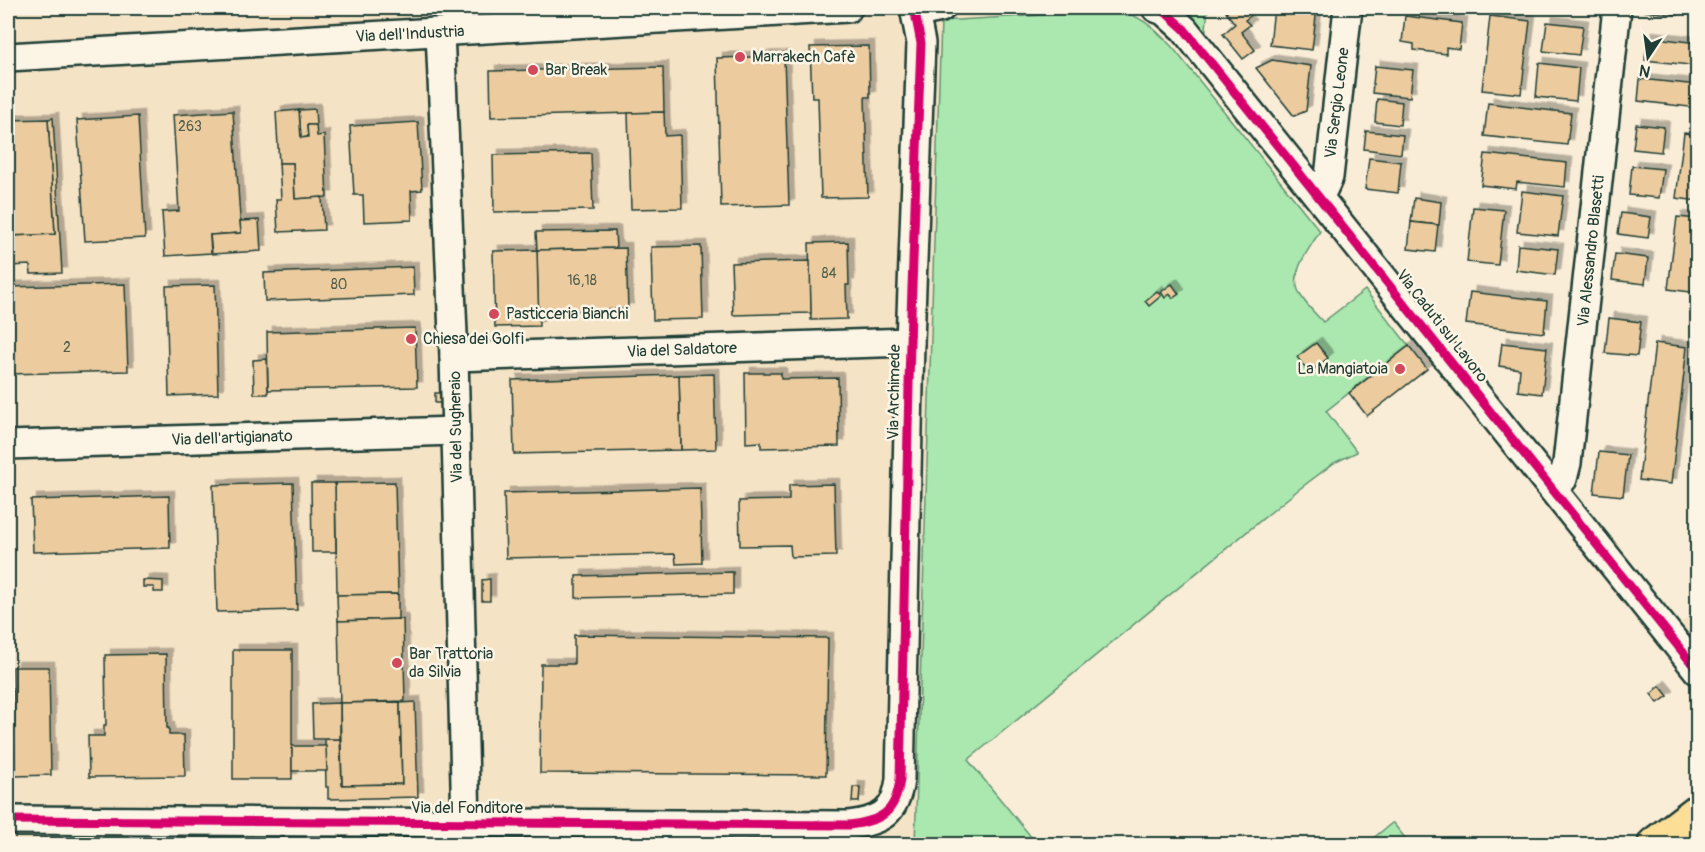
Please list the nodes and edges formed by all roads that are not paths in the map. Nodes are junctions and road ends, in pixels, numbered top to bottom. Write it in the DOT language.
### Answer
graph roads {
  1 [pos="848,8"];
  2 [pos="927,8"];
  3 [pos="1156,8"];
  4 [pos="1348,8"];
  5 [pos="1617,8"];
  6 [pos="440,32"];
  7 [pos="8,57"];
  8 [pos="1318,195"];
  9 [pos="910,342"];
  10 [pos="454,357"];
  11 [pos="456,431"];
  12 [pos="8,445"];
  13 [pos="1553,489"];
  14 [pos="1698,671"];
  15 [pos="900,779"];
  16 [pos="1698,811"];
  17 [pos="8,820"];
  18 [pos="466,823"];
  19 [pos="1655,844"];
  1 -- 6 [label="street, Via dell'Industria"];
  2 -- 9 [label="street, Via Archimede"];
  3 -- 8 [label="street, Via Caduti sul Lavoro"];
  4 -- 8 [label="street, Via Sergio Leone"];
  5 -- 13 [label="street, Via Alessandro Blasetti"];
  6 -- 7 [label="street, Via dell'Industria"];
  6 -- 10 [label="street, Via del Sugheraio"];
  8 -- 13 [label="street, Via Caduti sul Lavoro"];
  9 -- 10 [label="street, Via del Saldatore"];
  9 -- 15 [label="street, Via Archimede"];
  10 -- 11 [label="street, Via del Sugheraio"];
  11 -- 12 [label="street, Via dell'artigianato"];
  11 -- 18 [label="street, Via del Sugheraio"];
  13 -- 14 [label="street, Via Caduti sul Lavoro"];
  15 -- 18 [label="street, Via del Fonditore"];
  16 -- 19 [label="main road"];
  17 -- 18 [label="street, Via del Fonditore"];
}
